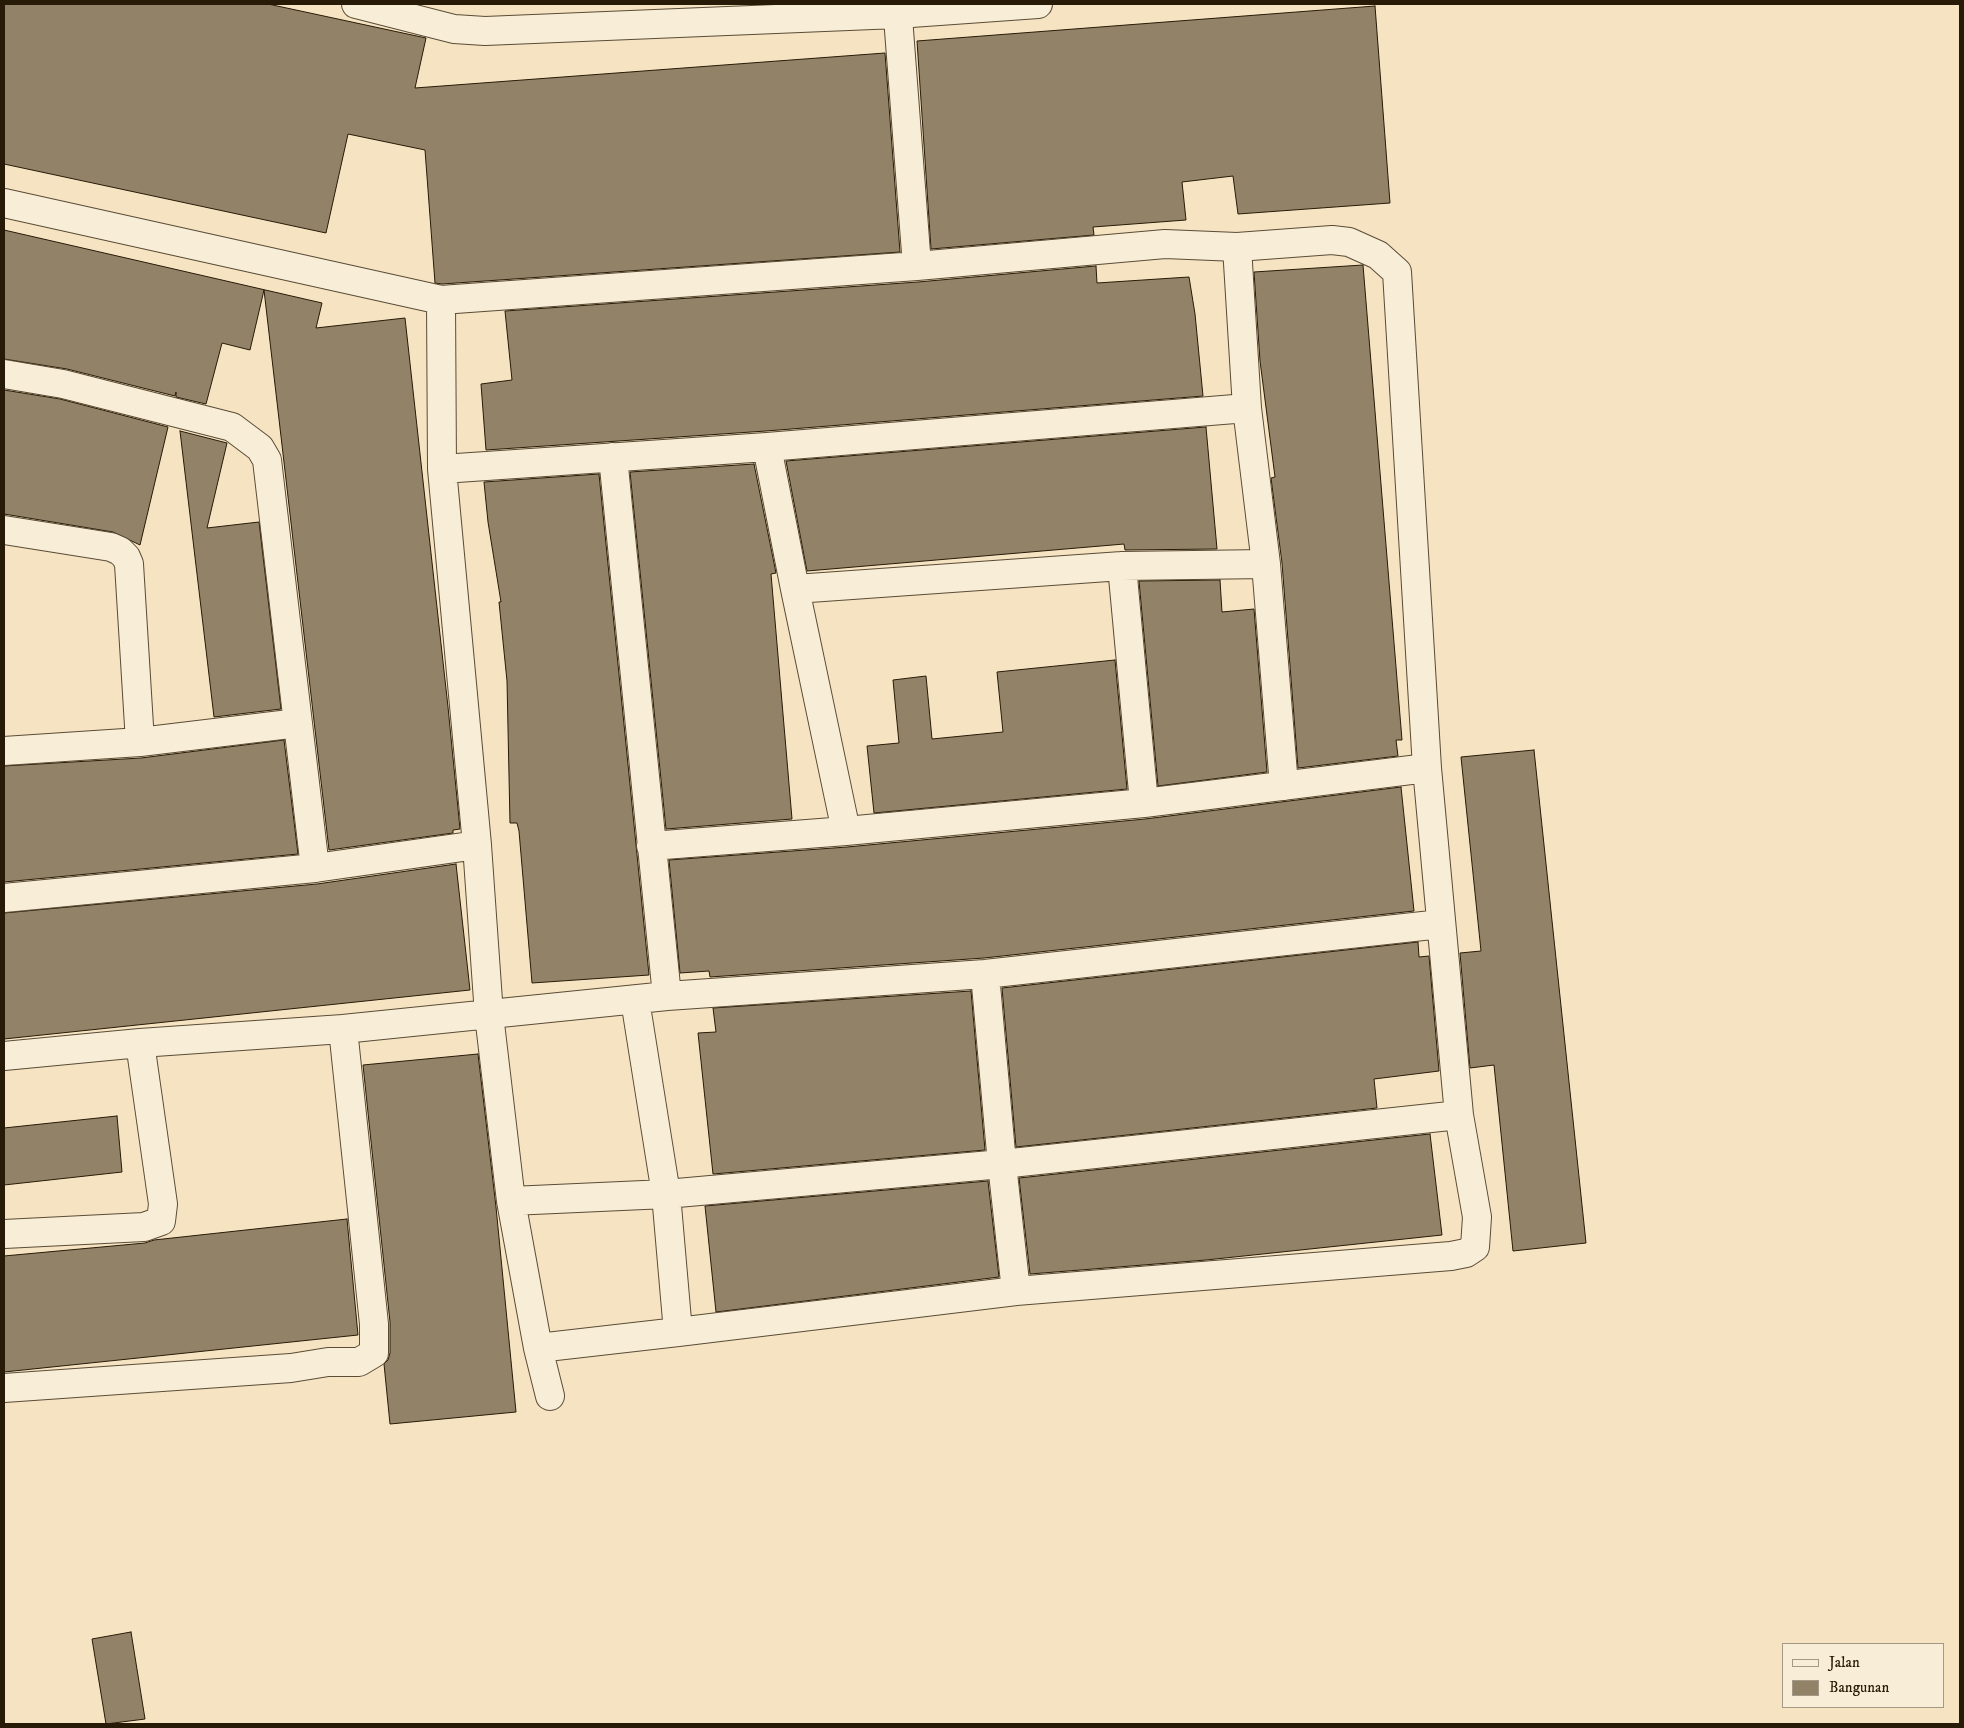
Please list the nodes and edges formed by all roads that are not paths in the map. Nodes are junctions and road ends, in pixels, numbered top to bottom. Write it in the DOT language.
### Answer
graph roads {
  1 [pos="356,4"];
  2 [pos="1038,4"];
  3 [pos="897,9"];
  4 [pos="4,203"];
  5 [pos="1238,247"];
  6 [pos="917,266"];
  7 [pos="441,300"];
  8 [pos="4,374"];
  9 [pos="1247,408"];
  10 [pos="768,446"];
  11 [pos="613,457"];
  12 [pos="442,469"];
  13 [pos="4,530"];
  14 [pos="1266,564"];
  15 [pos="1122,566"];
  16 [pos="795,588"];
  17 [pos="298,722"];
  18 [pos="140,742"];
  19 [pos="4,752"];
  20 [pos="1427,768"];
  21 [pos="1284,786"];
  22 [pos="1144,803"];
  23 [pos="846,831"];
  24 [pos="477,845"];
  25 [pos="651,846"];
  26 [pos="315,868"];
  27 [pos="4,898"];
  28 [pos="1442,924"];
  29 [pos="985,974"];
  30 [pos="667,996"];
  31 [pos="635,1000"];
  32 [pos="488,1015"];
  33 [pos="342,1029"];
  34 [pos="140,1043"];
  35 [pos="4,1056"];
  36 [pos="1459,1116"];
  37 [pos="1002,1164"];
  38 [pos="666,1194"];
  39 [pos="511,1201"];
  40 [pos="4,1234"];
  41 [pos="1016,1291"];
  42 [pos="678,1332"];
  43 [pos="538,1348"];
  44 [pos="4,1388"];
  45 [pos="550,1396"];
  1 -- 3 [label="street"];
  2 -- 3 [label="street"];
  3 -- 6 [label="street"];
  4 -- 7 [label="street"];
  5 -- 6 [label="street"];
  5 -- 9 [label="street"];
  5 -- 20 [label="street"];
  6 -- 7 [label="street"];
  7 -- 12 [label="street"];
  8 -- 17 [label="street"];
  9 -- 10 [label="street"];
  9 -- 14 [label="street"];
  10 -- 11 [label="street"];
  10 -- 16 [label="street"];
  11 -- 12 [label="street"];
  11 -- 25 [label="street"];
  12 -- 24 [label="street"];
  13 -- 18 [label="street"];
  14 -- 15 [label="street"];
  14 -- 21 [label="street"];
  15 -- 16 [label="street"];
  15 -- 22 [label="street"];
  16 -- 23 [label="street"];
  17 -- 18 [label="street"];
  17 -- 26 [label="street"];
  18 -- 19 [label="street"];
  20 -- 21 [label="street"];
  20 -- 28 [label="street"];
  21 -- 22 [label="street"];
  22 -- 23 [label="street"];
  23 -- 25 [label="street"];
  24 -- 26 [label="street"];
  24 -- 32 [label="street"];
  25 -- 30 [label="street"];
  26 -- 27 [label="street"];
  28 -- 29 [label="street"];
  28 -- 36 [label="street"];
  29 -- 30 [label="street"];
  29 -- 37 [label="street"];
  30 -- 31 [label="street"];
  31 -- 32 [label="street"];
  31 -- 38 [label="street"];
  32 -- 33 [label="street"];
  32 -- 39 [label="street"];
  33 -- 34 [label="street"];
  33 -- 44 [label="street"];
  34 -- 35 [label="street"];
  34 -- 40 [label="street"];
  36 -- 37 [label="street"];
  36 -- 41 [label="street"];
  37 -- 38 [label="street"];
  37 -- 41 [label="street"];
  38 -- 39 [label="street"];
  38 -- 42 [label="street"];
  39 -- 43 [label="street"];
  41 -- 42 [label="street"];
  42 -- 43 [label="street"];
  43 -- 45 [label="street"];
}
